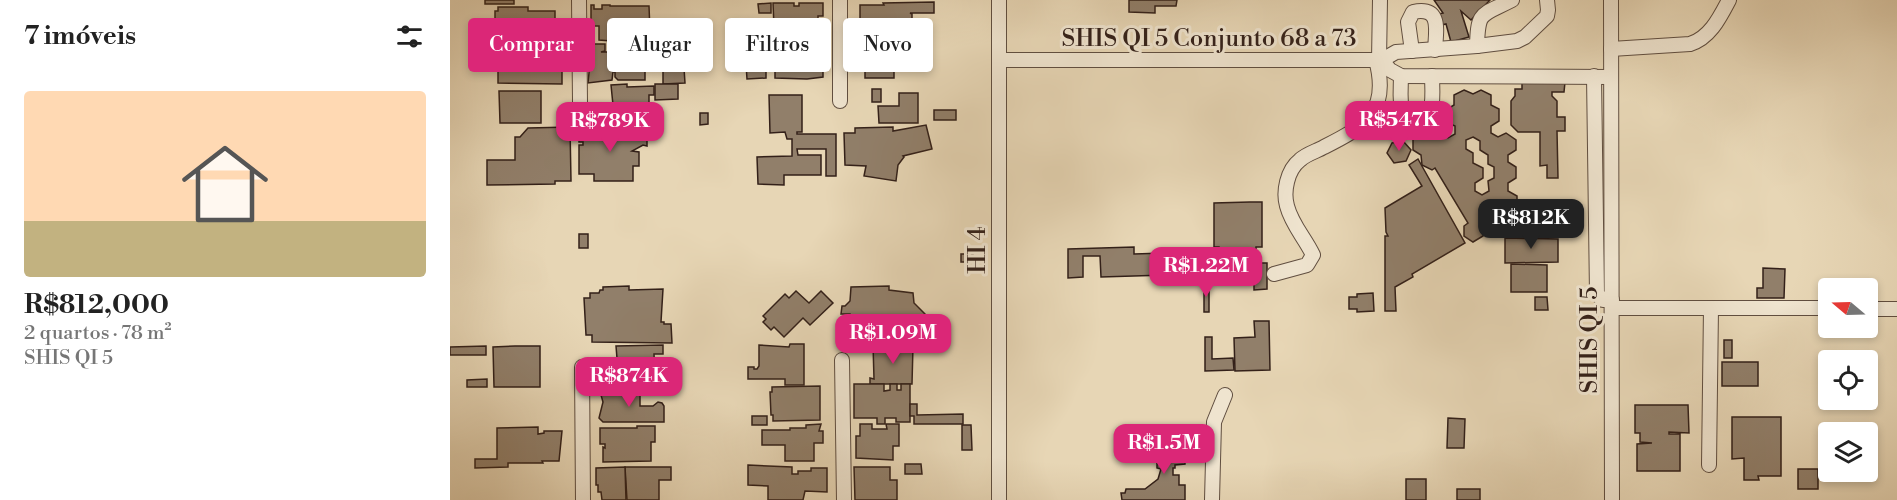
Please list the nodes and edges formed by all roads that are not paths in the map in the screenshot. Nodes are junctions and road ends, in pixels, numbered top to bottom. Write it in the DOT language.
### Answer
graph roads {
  1 [pos="579,0"];
  2 [pos="840,0"];
  3 [pos="999,0"];
  4 [pos="1380,0"];
  5 [pos="1512,0"];
  6 [pos="1547,0"];
  7 [pos="1611,0"];
  8 [pos="1729,0"];
  9 [pos="1477,46"];
  10 [pos="1611,49"];
  11 [pos="1436,50"];
  12 [pos="1413,51"];
  13 [pos="1000,60"];
  14 [pos="1379,60"];
  15 [pos="1401,76"];
  16 [pos="1432,76"];
  17 [pos="1594,76"];
  18 [pos="1610,77"];
  19 [pos="840,101"];
  20 [pos="580,102"];
  21 [pos="1274,274"];
  22 [pos="1612,304"];
  23 [pos="1711,308"];
  24 [pos="1818,309"];
  25 [pos="1878,309"];
  26 [pos="1897,309"];
  27 [pos="842,360"];
  28 [pos="582,367"];
  29 [pos="1226,394"];
  30 [pos="1709,465"];
  31 [pos="583,500"];
  32 [pos="844,500"];
  33 [pos="999,500"];
  34 [pos="1212,500"];
  35 [pos="1612,500"];
  1 -- 20 [label="street"];
  2 -- 19 [label="street"];
  3 -- 13 [label="street, HI 4"];
  4 -- 14 [label="street"];
  5 -- 9 [label="street"];
  6 -- 9 [label="street, SHIS QI 5 Conjunto 68 a 73"];
  7 -- 10 [label="street, SHIS QI 5"];
  8 -- 10 [label="street"];
  9 -- 11 [label="street, SHIS QI 5 Conjunto 68 a 73"];
  10 -- 18 [label="street, SHIS QI 5"];
  11 -- 12 [label="street, SHIS QI 5 Conjunto 68 a 73"];
  11 -- 12 [label="street"];
  12 -- 14 [label="street, SHIS QI 5 Conjunto 68 a 73"];
  13 -- 14 [label="street, SHIS QI 5 Conjunto 68 a 73"];
  13 -- 33 [label="street, HI 4"];
  14 -- 15 [label="street"];
  14 -- 21 [label="street"];
  15 -- 16 [label="street"];
  15 -- 16 [label="street"];
  16 -- 17 [label="street"];
  17 -- 18 [label="street"];
  17 -- 22 [label="street"];
  18 -- 22 [label="street, SHIS QI 5"];
  22 -- 23 [label="street"];
  22 -- 35 [label="street, SHIS QI 5"];
  23 -- 24 [label="street"];
  23 -- 30 [label="street"];
  25 -- 26 [label="street"];
  27 -- 32 [label="street"];
  28 -- 31 [label="street"];
  29 -- 34 [label="street"];
}
